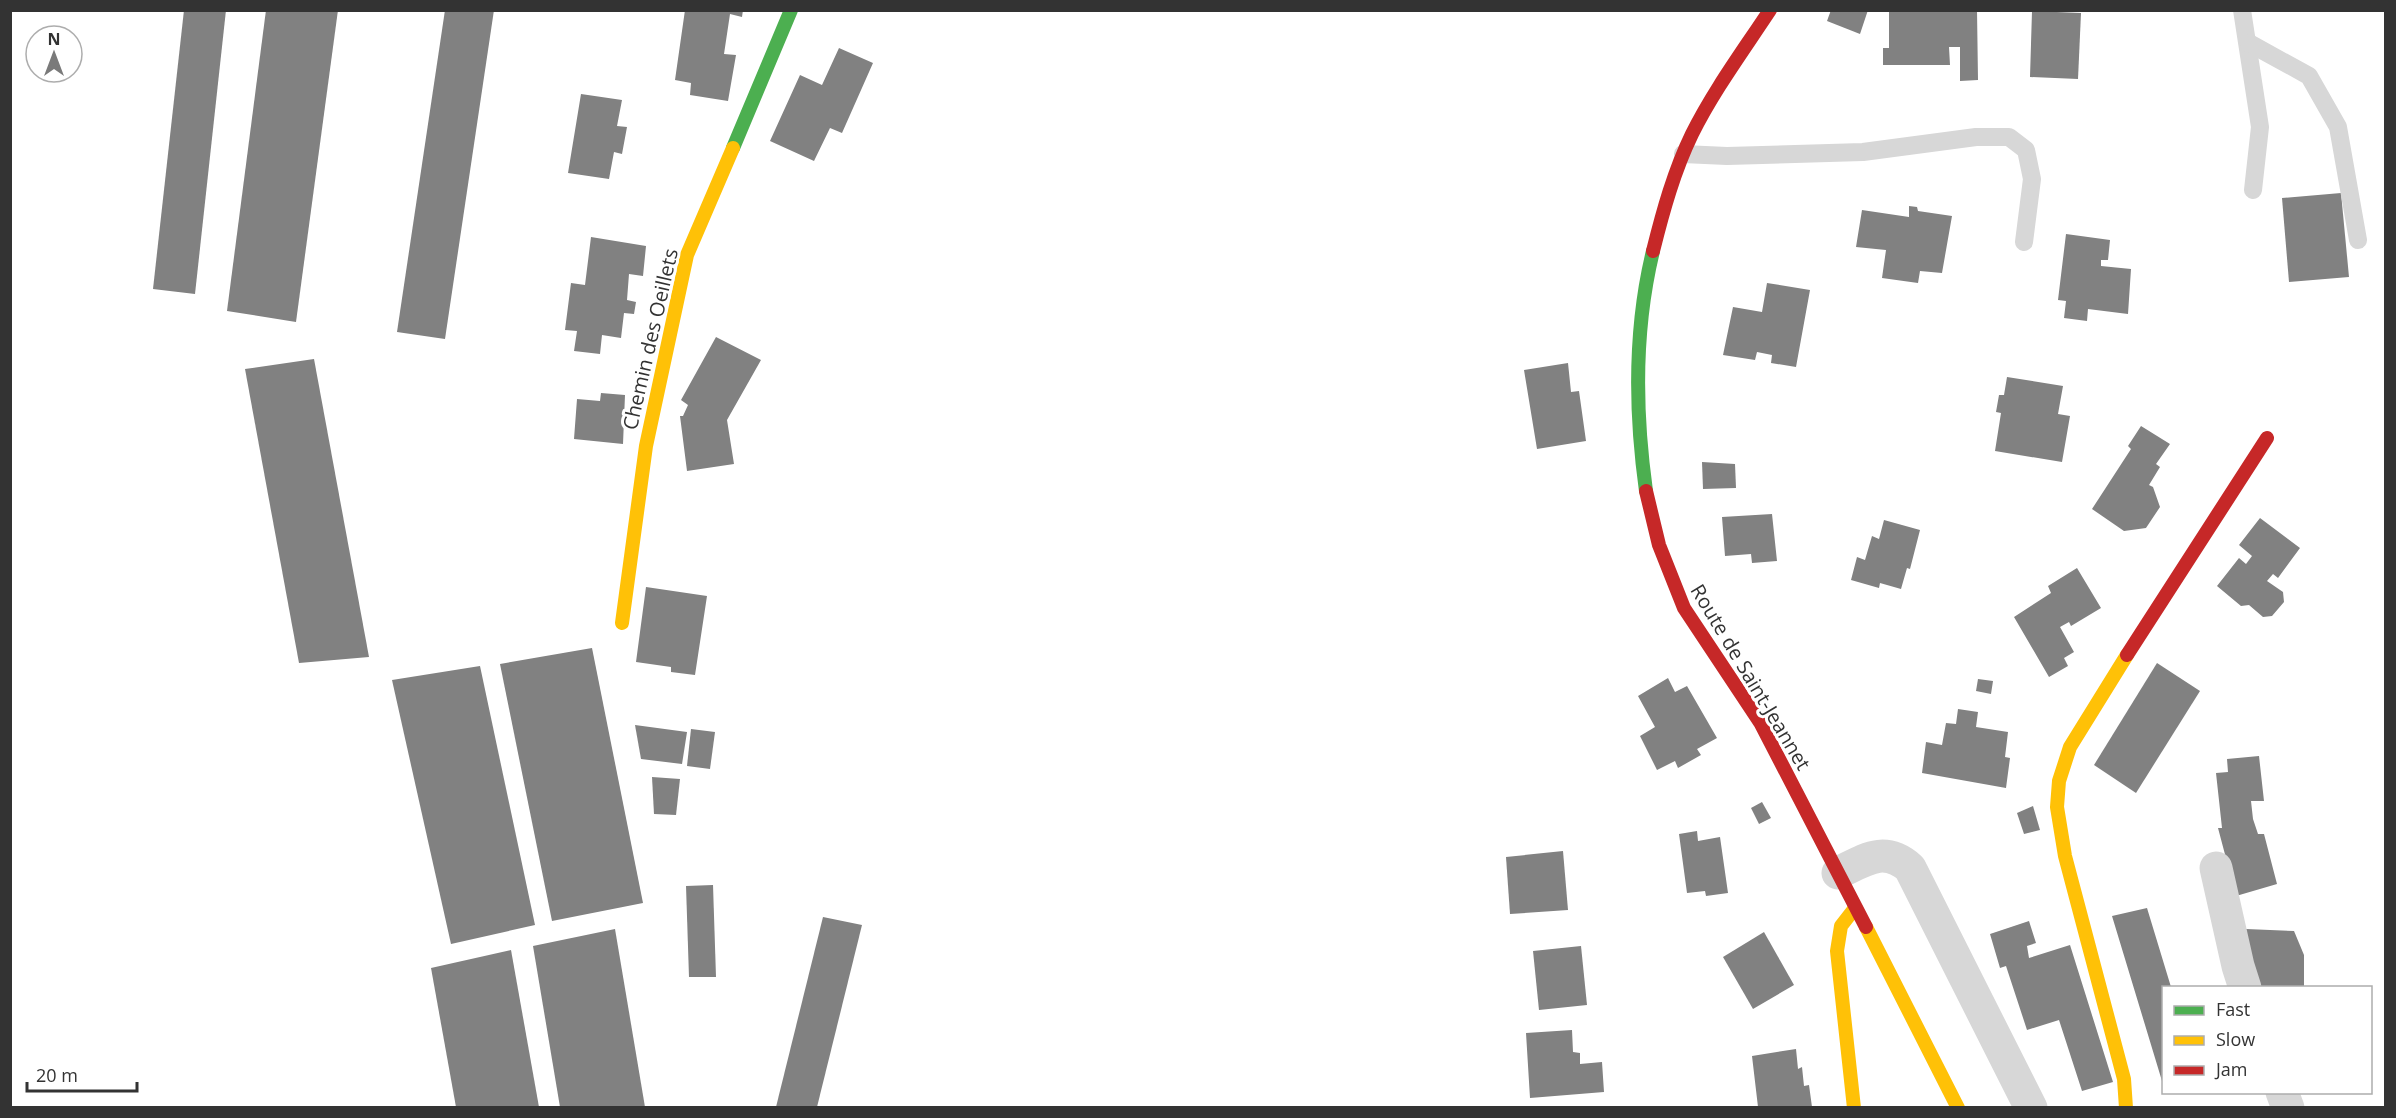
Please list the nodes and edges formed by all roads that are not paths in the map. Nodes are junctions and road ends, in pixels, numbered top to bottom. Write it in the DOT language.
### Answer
graph roads {
  1 [pos="791,10"];
  2 [pos="1770,10"];
  3 [pos="2242,10"];
  4 [pos="2249,43"];
  5 [pos="1683,154"];
  6 [pos="2253,190"];
  7 [pos="2358,240"];
  8 [pos="2024,242"];
  9 [pos="2267,438"];
  10 [pos="622,623"];
  11 [pos="2216,868"];
  12 [pos="1838,873"];
  13 [pos="1855,908"];
  14 [pos="2245,986"];
  15 [pos="1854,1107"];
  16 [pos="1958,1107"];
  17 [pos="2031,1107"];
  18 [pos="2126,1107"];
  1 -- 10 [label="street, Chemin des Oeillets"];
  2 -- 5 [label="street, Route de Saint-Jeannet"];
  3 -- 4 [label="lane"];
  4 -- 6 [label="lane"];
  4 -- 7 [label="lane"];
  5 -- 8 [label="lane"];
  5 -- 12 [label="street, Route de Saint-Jeannet"];
  9 -- 18 [label="street"];
  11 -- 14 [label="street"];
  12 -- 13 [label="street, Route de Saint-Jeannet"];
  12 -- 17 [label="street"];
  13 -- 15 [label="street"];
  13 -- 16 [label="street, Route de Saint-Jeannet"];
}
